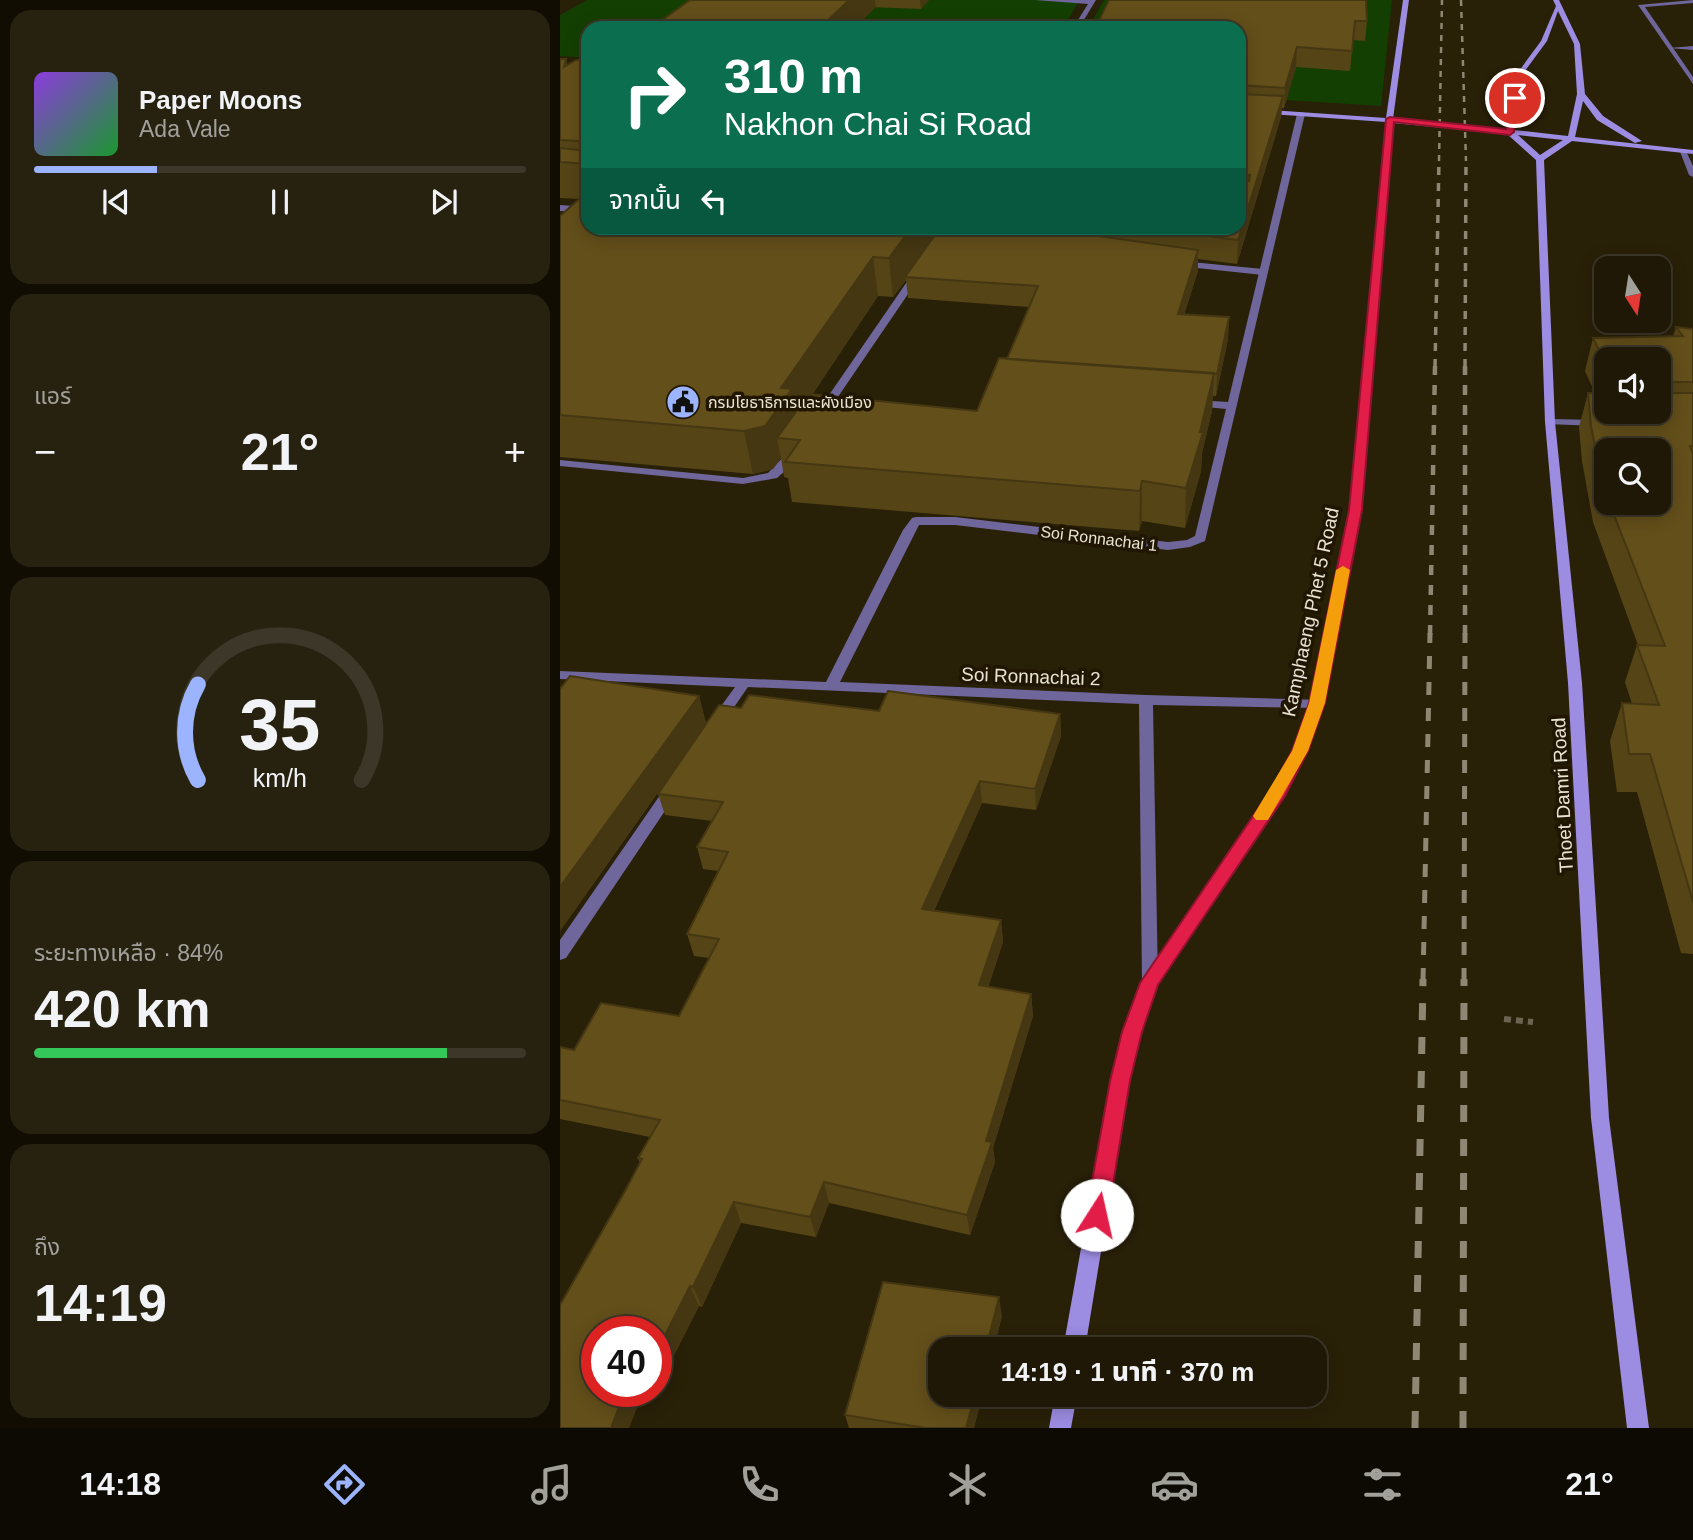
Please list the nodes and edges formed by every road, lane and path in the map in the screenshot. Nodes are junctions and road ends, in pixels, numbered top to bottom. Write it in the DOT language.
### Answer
graph roads {
  1 [pos="1038,0"];
  2 [pos="1406,0"];
  3 [pos="1092,1"];
  4 [pos="1693,1"];
  5 [pos="1556,4"];
  6 [pos="1080,21"];
  7 [pos="1672,48"];
  8 [pos="1693,48"];
  9 [pos="1693,82"];
  10 [pos="1581,94"];
  11 [pos="1246,110"];
  12 [pos="1301,114"];
  13 [pos="1390,119"];
  14 [pos="1510,132"];
  15 [pos="1572,138"];
  16 [pos="1654,148"];
  17 [pos="1682,150"];
  18 [pos="1693,152"];
  19 [pos="1540,159"];
  20 [pos="1693,175"];
  21 [pos="560,208"];
  22 [pos="581,210"];
  23 [pos="1164,262"];
  24 [pos="920,269"];
  25 [pos="1263,272"];
  26 [pos="1178,402"];
  27 [pos="1233,406"];
  28 [pos="818,418"];
  29 [pos="1550,422"];
  30 [pos="1594,422"];
  31 [pos="802,440"];
  32 [pos="560,463"];
  33 [pos="560,675"];
  34 [pos="743,685"];
  35 [pos="830,688"];
  36 [pos="1146,700"];
  37 [pos="1317,703"];
  38 [pos="711,731"];
  39 [pos="680,777"];
  40 [pos="561,951"];
  41 [pos="1150,983"];
  42 [pos="1504,1019"];
  43 [pos="1533,1023"];
  44 [pos="1076,1337"];
  45 [pos="1064,1407"];
  46 [pos="1060,1428"];
  47 [pos="1638,1428"];
  1 -- 3 [label="street"];
  2 -- 13 [label="street, Kamphaeng Phet 5 Road"];
  3 -- 6 [label="street"];
  4 -- 7 [label="street"];
  5 -- 10 [label="street"];
  5 -- 14 [label="street"];
  7 -- 8 [label="street"];
  7 -- 9 [label="street"];
  10 -- 15 [label="street"];
  10 -- 16 [label="street"];
  11 -- 12 [label="street"];
  12 -- 13 [label="street"];
  12 -- 25 [label="street, Soi Ronnachai 1"];
  13 -- 14 [label="street"];
  13 -- 37 [label="street, Kamphaeng Phet 5 Road"];
  14 -- 15 [label="street"];
  14 -- 19 [label="street"];
  15 -- 16 [label="street"];
  15 -- 19 [label="street"];
  16 -- 17 [label="street"];
  17 -- 18 [label="street"];
  17 -- 20 [label="street"];
  19 -- 29 [label="street, Thoet Damri Road"];
  21 -- 22 [label="street"];
  23 -- 25 [label="street"];
  24 -- 28 [label="street"];
  25 -- 27 [label="street, Soi Ronnachai 1"];
  26 -- 27 [label="street"];
  27 -- 35 [label="street, Soi Ronnachai 1"];
  29 -- 30 [label="street"];
  29 -- 47 [label="street, Thoet Damri Road"];
  31 -- 32 [label="street"];
  33 -- 34 [label="street, Soi Ronnachai 2"];
  34 -- 35 [label="street, Soi Ronnachai 2"];
  34 -- 38 [label="street"];
  35 -- 36 [label="street, Soi Ronnachai 2"];
  36 -- 37 [label="street, Soi Ronnachai 2"];
  36 -- 41 [label="street"];
  37 -- 41 [label="street, Kamphaeng Phet 5 Road"];
  39 -- 40 [label="street"];
  41 -- 44 [label="street, Kamphaeng Phet 5 Road"];
  42 -- 43 [label="path"];
  45 -- 46 [label="street"];
}
